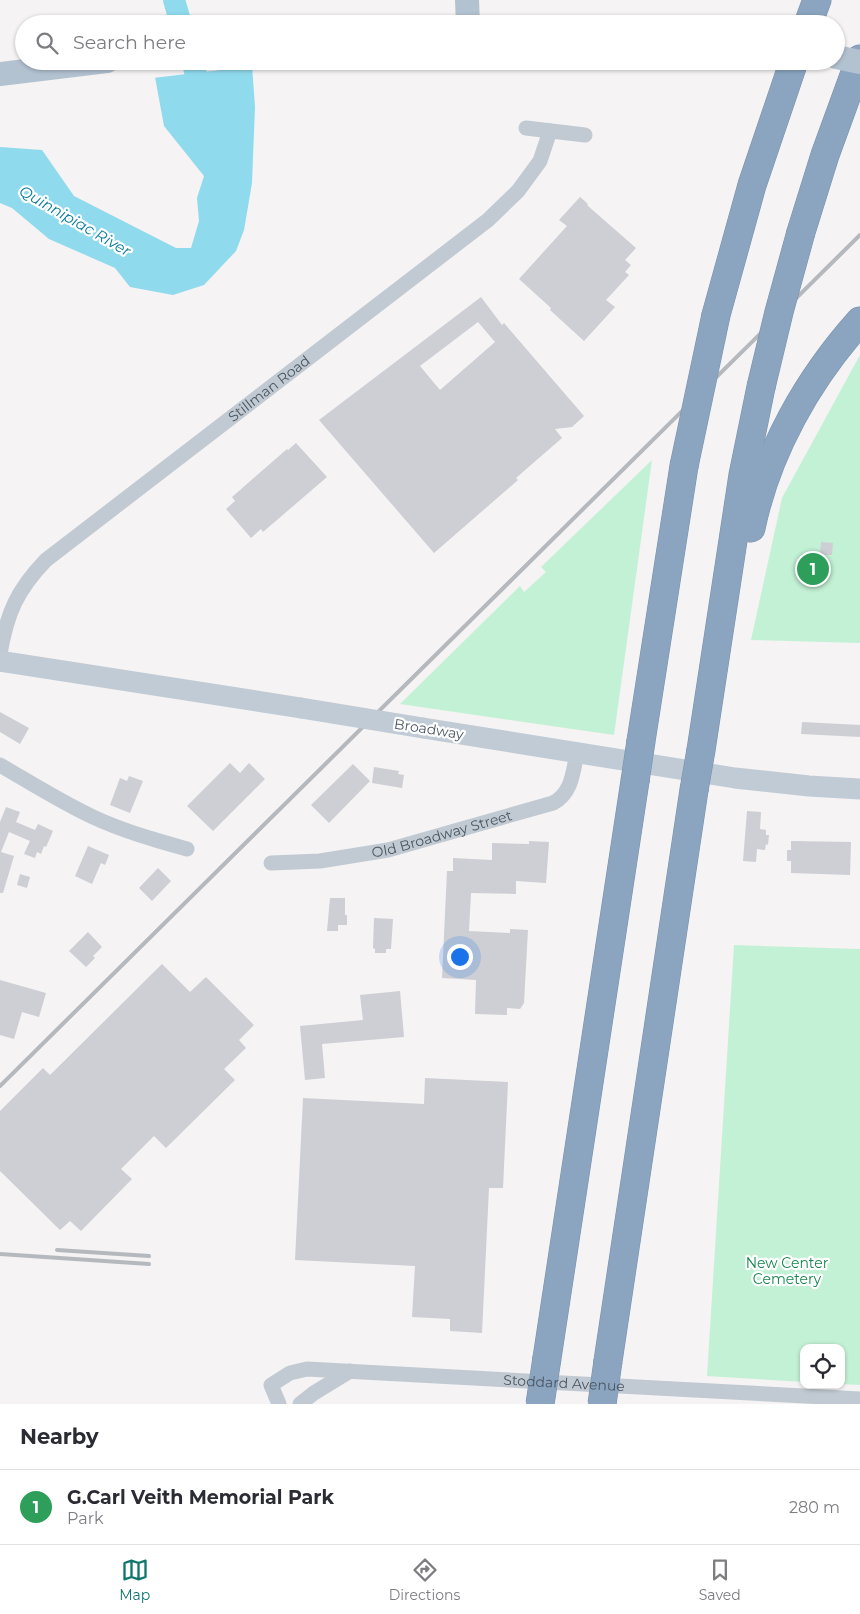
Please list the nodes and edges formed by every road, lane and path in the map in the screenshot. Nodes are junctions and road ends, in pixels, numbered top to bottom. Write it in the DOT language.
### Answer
graph roads {
  1 [pos="467,0"];
  2 [pos="801,0"];
  3 [pos="817,0"];
  4 [pos="468,15"];
  5 [pos="799,15"];
  6 [pos="811,15"];
  7 [pos="845,58"];
  8 [pos="860,60"];
  9 [pos="33,70"];
  10 [pos="791,70"];
  11 [pos="0,74"];
  12 [pos="526,128"];
  13 [pos="550,131"];
  14 [pos="585,135"];
  15 [pos="860,321"];
  16 [pos="724,601"];
  17 [pos="0,654"];
  18 [pos="0,661"];
  19 [pos="577,753"];
  20 [pos="0,764"];
  21 [pos="860,789"];
  22 [pos="187,850"];
  23 [pos="271,863"];
  24 [pos="350,1371"];
  25 [pos="860,1399"];
  26 [pos="279,1404"];
  27 [pos="300,1404"];
  28 [pos="540,1404"];
  29 [pos="602,1404"];
  1 -- 4 [label="main road"];
  2 -- 5 [label="highway"];
  3 -- 6 [label="highway"];
  7 -- 8 [label="main road, bridge"];
  8 -- 16 [label="highway, bridge"];
  9 -- 11 [label="main road"];
  10 -- 28 [label="highway, bridge"];
  12 -- 13 [label="street"];
  13 -- 14 [label="street"];
  13 -- 17 [label="street, Stillman Road"];
  15 -- 16 [label="highway"];
  16 -- 29 [label="highway, bridge"];
  18 -- 19 [label="main road, Broadway, bridge"];
  19 -- 21 [label="main road, Broadway"];
  19 -- 23 [label="street, Old Broadway Street"];
  20 -- 22 [label="street"];
  24 -- 25 [label="street, Stoddard Avenue"];
  24 -- 26 [label="street, Stoddard Avenue"];
  24 -- 27 [label="street"];
}
